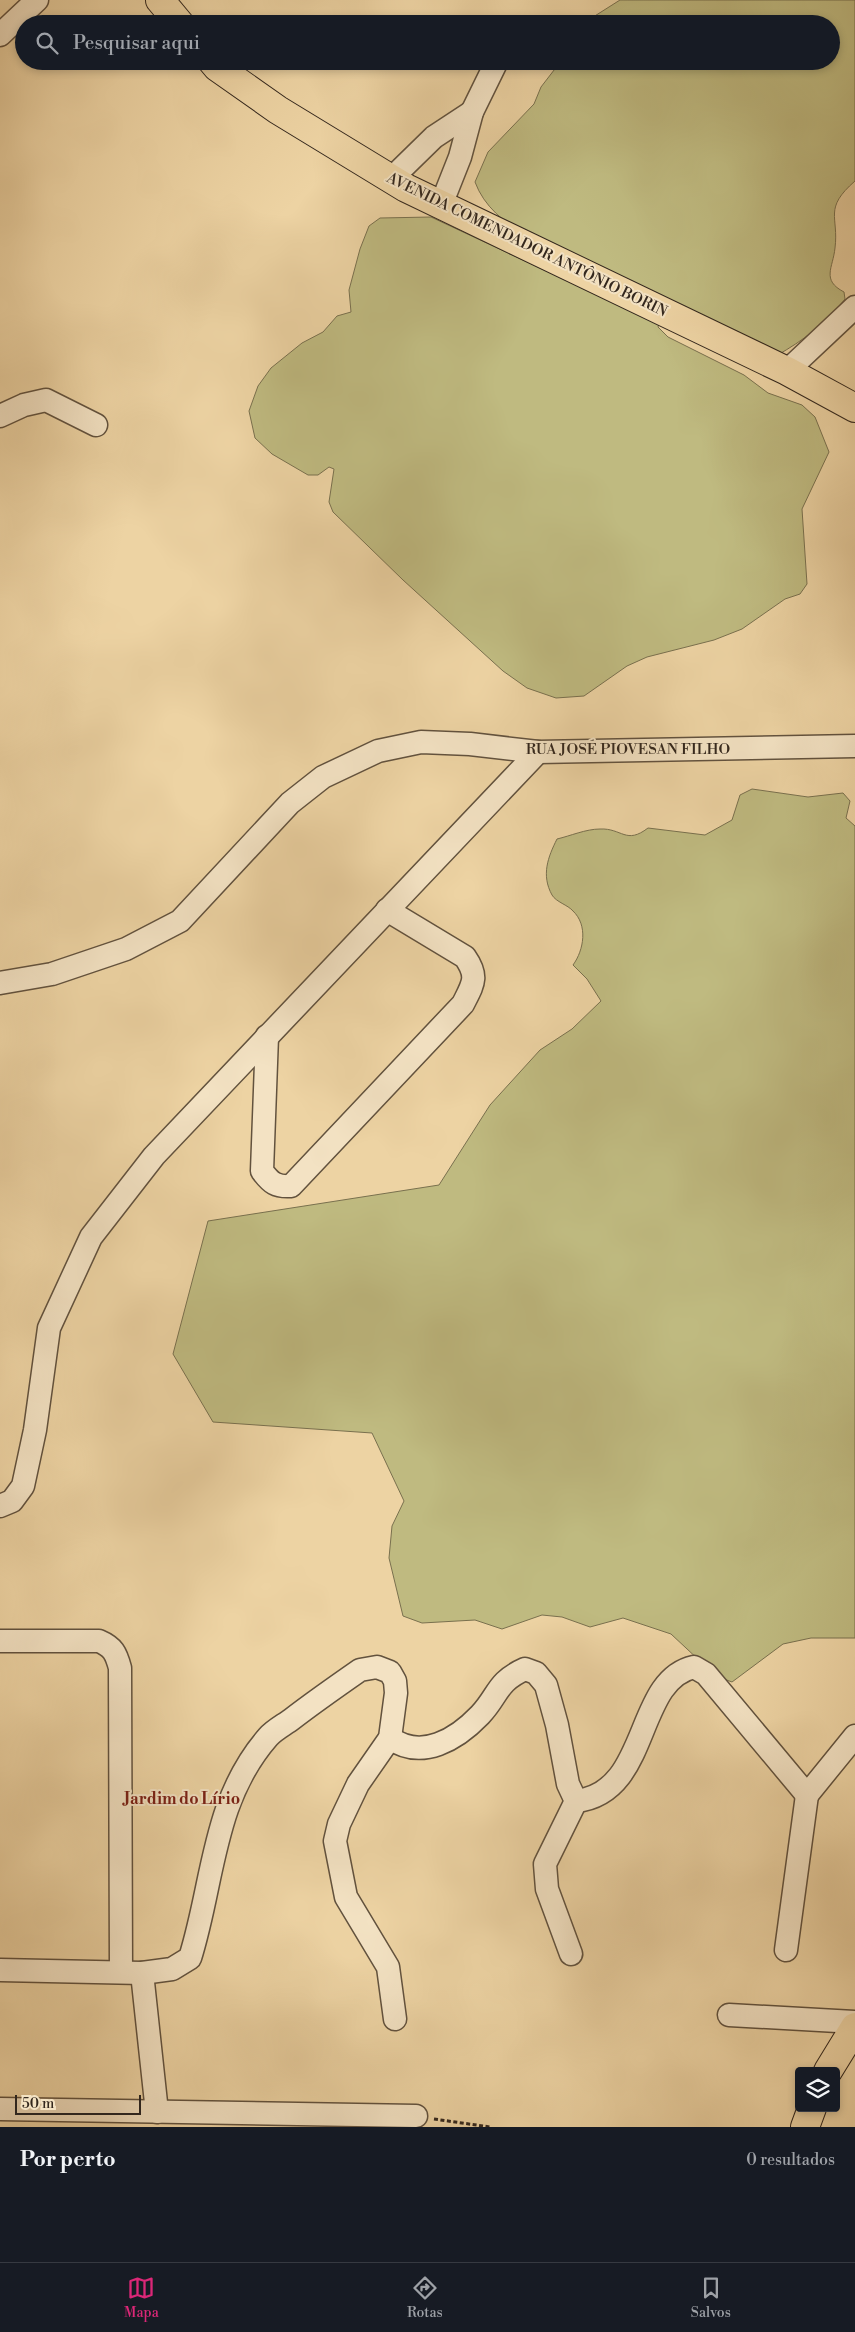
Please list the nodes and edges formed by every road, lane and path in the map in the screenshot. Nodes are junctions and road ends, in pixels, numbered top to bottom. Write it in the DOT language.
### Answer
graph roads {
  1 [pos="37,0"];
  2 [pos="160,0"];
  3 [pos="21,15"];
  4 [pos="172,15"];
  5 [pos="15,21"];
  6 [pos="0,35"];
  7 [pos="220,70"];
  8 [pos="493,70"];
  9 [pos="472,112"];
  10 [pos="391,179"];
  11 [pos="441,205"];
  12 [pos="855,307"];
  13 [pos="787,371"];
  14 [pos="855,408"];
  15 [pos="0,416"];
  16 [pos="96,426"];
  17 [pos="855,746"];
  18 [pos="538,752"];
  19 [pos="386,910"];
  20 [pos="0,983"];
  21 [pos="267,1036"];
  22 [pos="0,1506"];
  23 [pos="0,1641"];
  24 [pos="855,1736"];
  25 [pos="390,1738"];
  26 [pos="807,1796"];
  27 [pos="576,1801"];
  28 [pos="786,1950"];
  29 [pos="571,1954"];
  30 [pos="0,1970"];
  31 [pos="131,1972"];
  32 [pos="729,2015"];
  33 [pos="395,2019"];
  34 [pos="855,2022"];
  35 [pos="855,2027"];
  36 [pos="830,2067"];
  37 [pos="0,2110"];
  38 [pos="157,2112"];
  39 [pos="416,2116"];
  40 [pos="490,2127"];
  1 -- 3 [label="street"];
  2 -- 4 [label="main road"];
  5 -- 6 [label="street"];
  7 -- 10 [label="main road, AVENIDA COMENDADOR ANTÔNIO BORIN"];
  8 -- 9 [label="street"];
  9 -- 10 [label="street"];
  9 -- 11 [label="street"];
  10 -- 11 [label="main road, AVENIDA COMENDADOR ANTÔNIO BORIN"];
  11 -- 13 [label="main road, AVENIDA COMENDADOR ANTÔNIO BORIN"];
  12 -- 13 [label="street"];
  13 -- 14 [label="main road, AVENIDA COMENDADOR ANTÔNIO BORIN"];
  15 -- 16 [label="street"];
  17 -- 18 [label="street, RUA JOSÉ PIOVESAN FILHO"];
  18 -- 19 [label="street"];
  18 -- 20 [label="street, RUA JOSÉ PIOVESAN FILHO"];
  19 -- 21 [label="street"];
  19 -- 21 [label="street"];
  21 -- 22 [label="street"];
  23 -- 31 [label="street"];
  24 -- 26 [label="street"];
  25 -- 27 [label="street"];
  25 -- 31 [label="street"];
  25 -- 33 [label="street"];
  26 -- 27 [label="street"];
  26 -- 28 [label="street"];
  27 -- 29 [label="street"];
  30 -- 31 [label="street"];
  31 -- 38 [label="street"];
  32 -- 34 [label="street"];
  35 -- 36 [label="main road"];
  37 -- 38 [label="street"];
  38 -- 39 [label="street"];
  39 -- 40 [label="path"];
}
